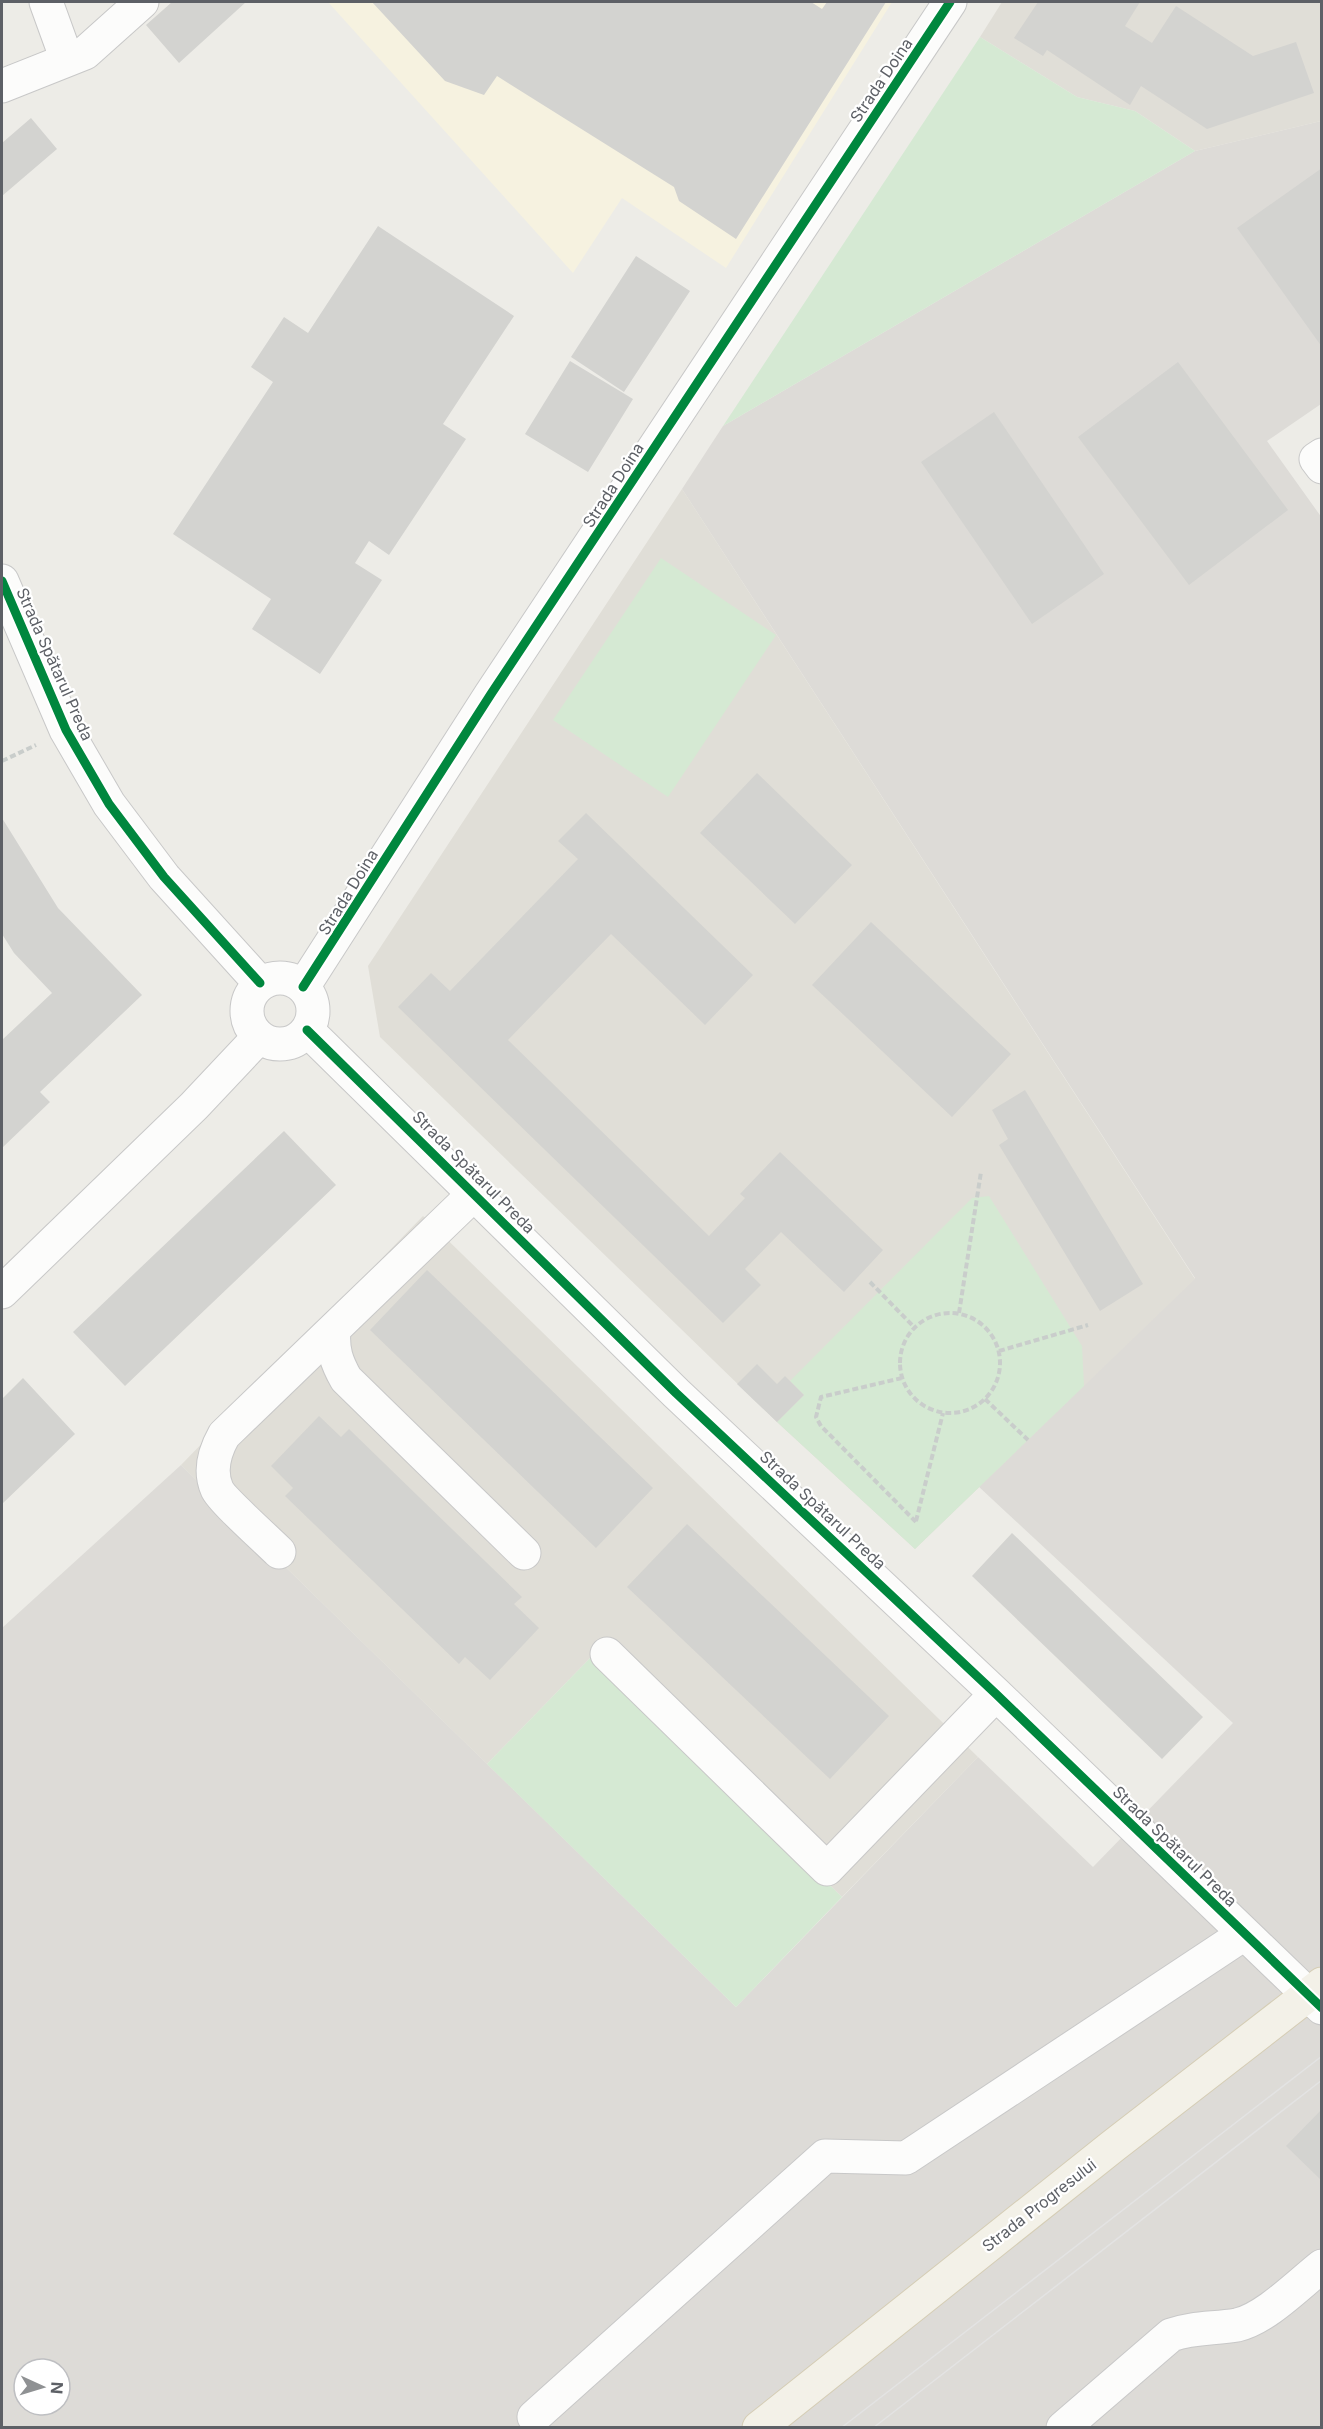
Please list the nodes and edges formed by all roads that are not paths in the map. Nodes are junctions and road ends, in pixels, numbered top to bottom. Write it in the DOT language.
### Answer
graph roads {
  1 [pos="46,2"];
  2 [pos="142,2"];
  3 [pos="950,2"];
  4 [pos="67,60"];
  5 [pos="2,86"];
  6 [pos="1322,455"];
  7 [pos="1322,467"];
  8 [pos="2,581"];
  9 [pos="260,983"];
  10 [pos="303,987"];
  11 [pos="307,1030"];
  12 [pos="259,1037"];
  13 [pos="474,1194"];
  14 [pos="2,1292"];
  15 [pos="334,1330"];
  16 [pos="279,1552"];
  17 [pos="524,1553"];
  18 [pos="607,1654"];
  19 [pos="996,1694"];
  20 [pos="1244,1934"];
  21 [pos="1317,1996"];
  22 [pos="1322,2265"];
  23 [pos="534,2417"];
  24 [pos="759,2427"];
  25 [pos="1063,2427"];
  1 -- 4 [label="street"];
  2 -- 4 [label="street"];
  3 -- 10 [label="street, Strada Doina"];
  4 -- 5 [label="street"];
  6 -- 7 [label="street"];
  8 -- 9 [label="street, Strada Spătarul Preda"];
  9 -- 10 [label="street"];
  9 -- 12 [label="street"];
  10 -- 11 [label="street"];
  11 -- 12 [label="street"];
  11 -- 13 [label="street, Strada Spătarul Preda"];
  12 -- 14 [label="street"];
  13 -- 15 [label="street"];
  13 -- 19 [label="street, Strada Spătarul Preda"];
  15 -- 16 [label="street"];
  15 -- 17 [label="street"];
  18 -- 19 [label="street"];
  19 -- 20 [label="street, Strada Spătarul Preda"];
  20 -- 21 [label="street, Strada Spătarul Preda"];
  20 -- 23 [label="street"];
  21 -- 24 [label="main road, Strada Progresului"];
  22 -- 25 [label="street"];
}
